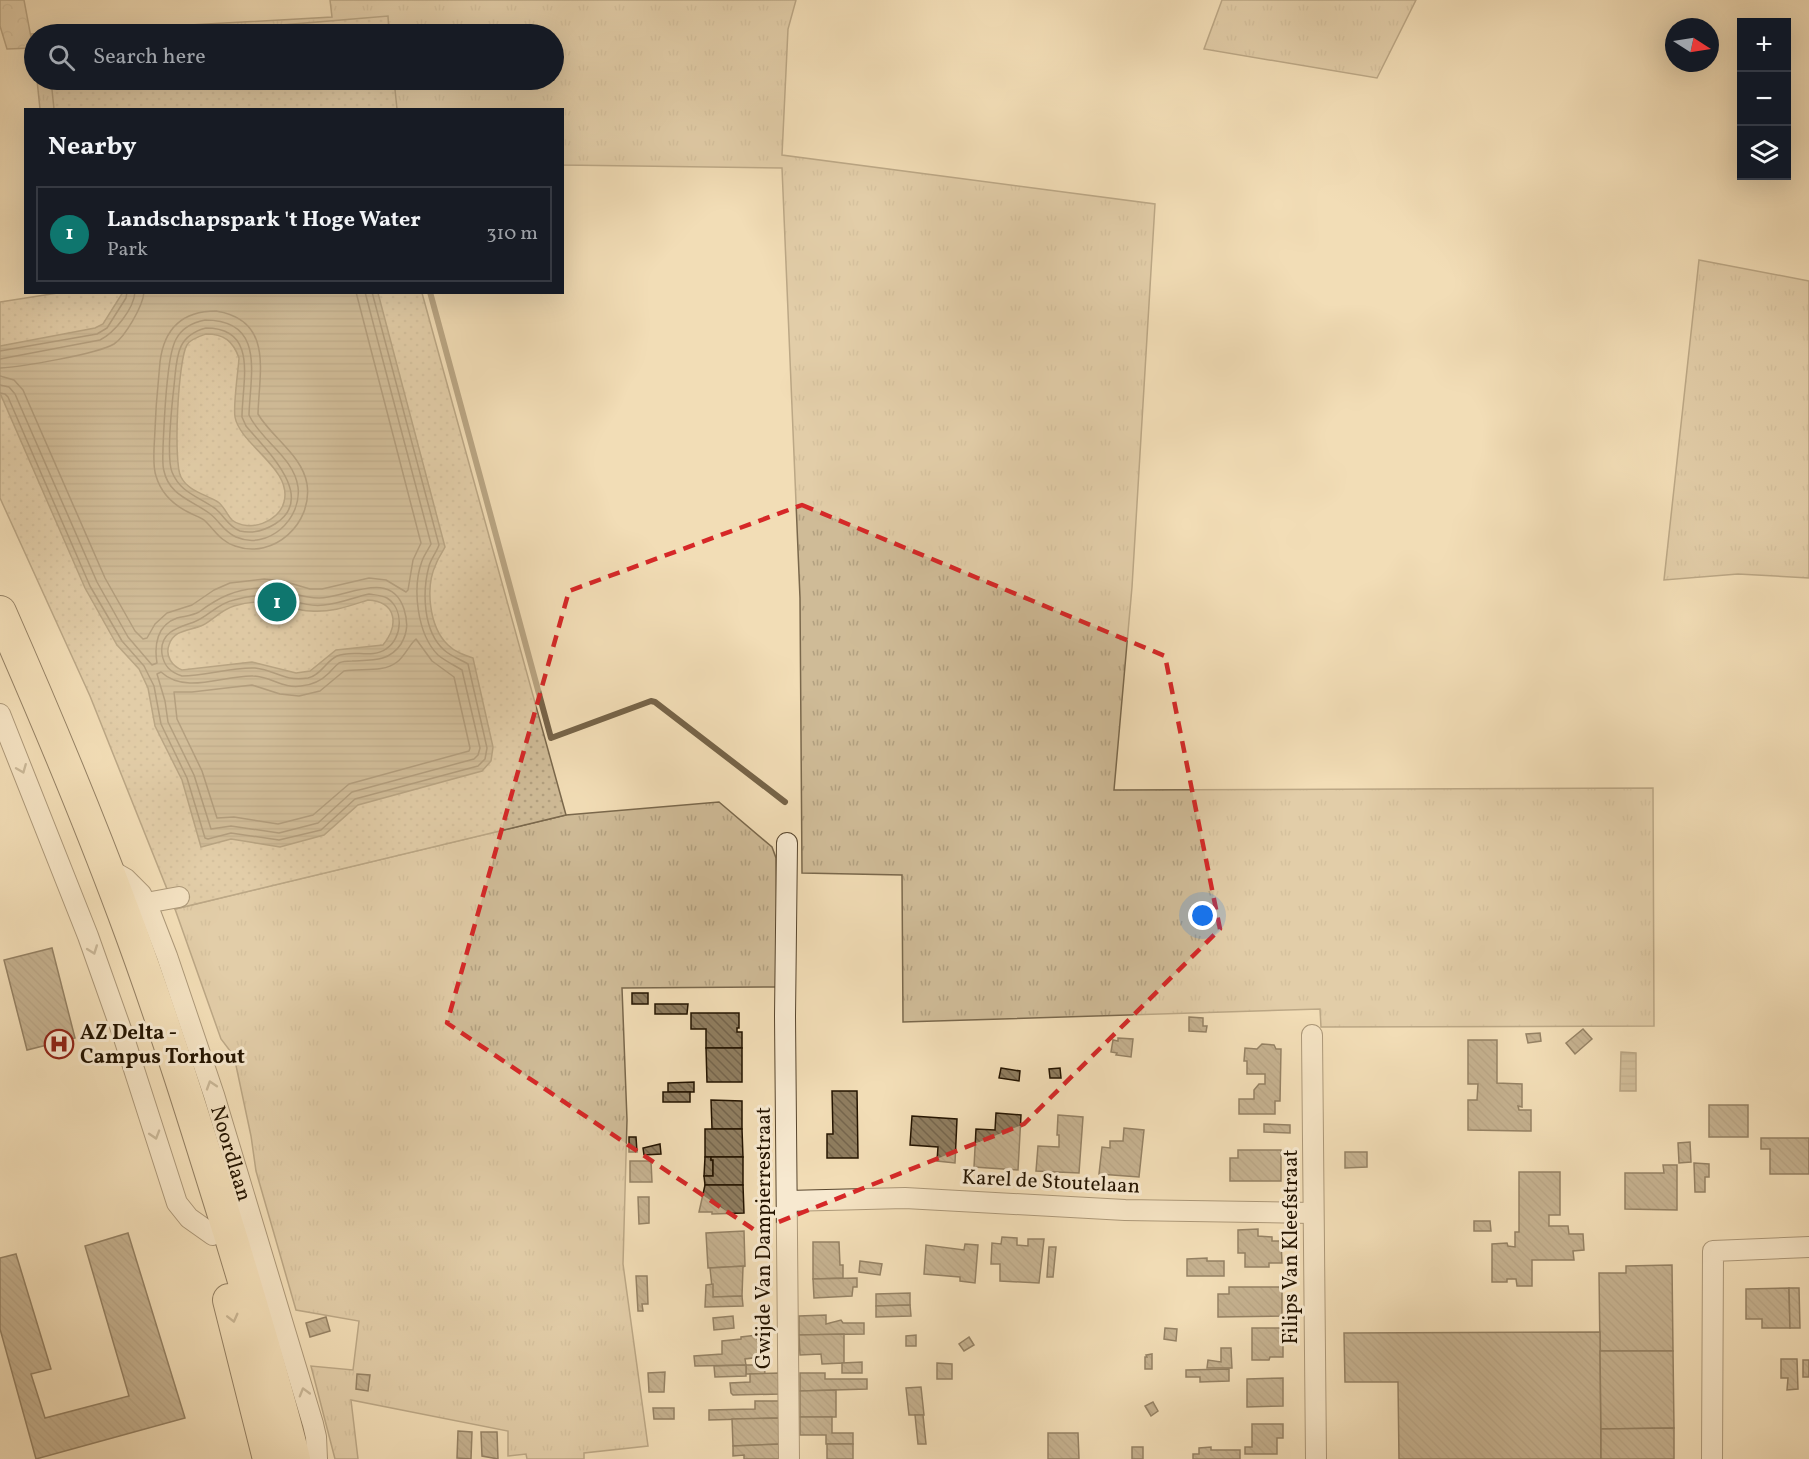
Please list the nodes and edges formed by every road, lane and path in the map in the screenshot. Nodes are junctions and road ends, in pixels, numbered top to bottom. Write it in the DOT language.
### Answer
graph roads {
  1 [pos="0,612"];
  2 [pos="0,649"];
  3 [pos="0,714"];
  4 [pos="787,843"];
  5 [pos="106,868"];
  6 [pos="179,897"];
  7 [pos="146,903"];
  8 [pos="1312,1035"];
  9 [pos="787,1201"];
  10 [pos="1313,1213"];
  11 [pos="213,1235"];
  12 [pos="1809,1247"];
  13 [pos="269,1459"];
  14 [pos="294,1459"];
  15 [pos="317,1459"];
  16 [pos="789,1459"];
  17 [pos="1316,1459"];
  18 [pos="1712,1459"];
  1 -- 5 [label="main road, Noordlaan"];
  2 -- 11 [label="main road, Noordlaan"];
  3 -- 11 [label="street, one-way"];
  4 -- 9 [label="street, Gwijde Van Dampierrestraat"];
  5 -- 7 [label="street, Noordlaan"];
  5 -- 14 [label="main road, Noordlaan"];
  6 -- 7 [label="street"];
  15 -- 7 [label="street, Noordlaan, one-way"];
  8 -- 10 [label="street, Filips Van Kleefstraat"];
  9 -- 10 [label="street, Karel de Stoutelaan"];
  9 -- 16 [label="street, Gwijde Van Dampierrestraat"];
  10 -- 17 [label="street, Filips Van Kleefstraat"];
  11 -- 13 [label="main road, Noordlaan, one-way"];
  12 -- 18 [label="street"];
}
